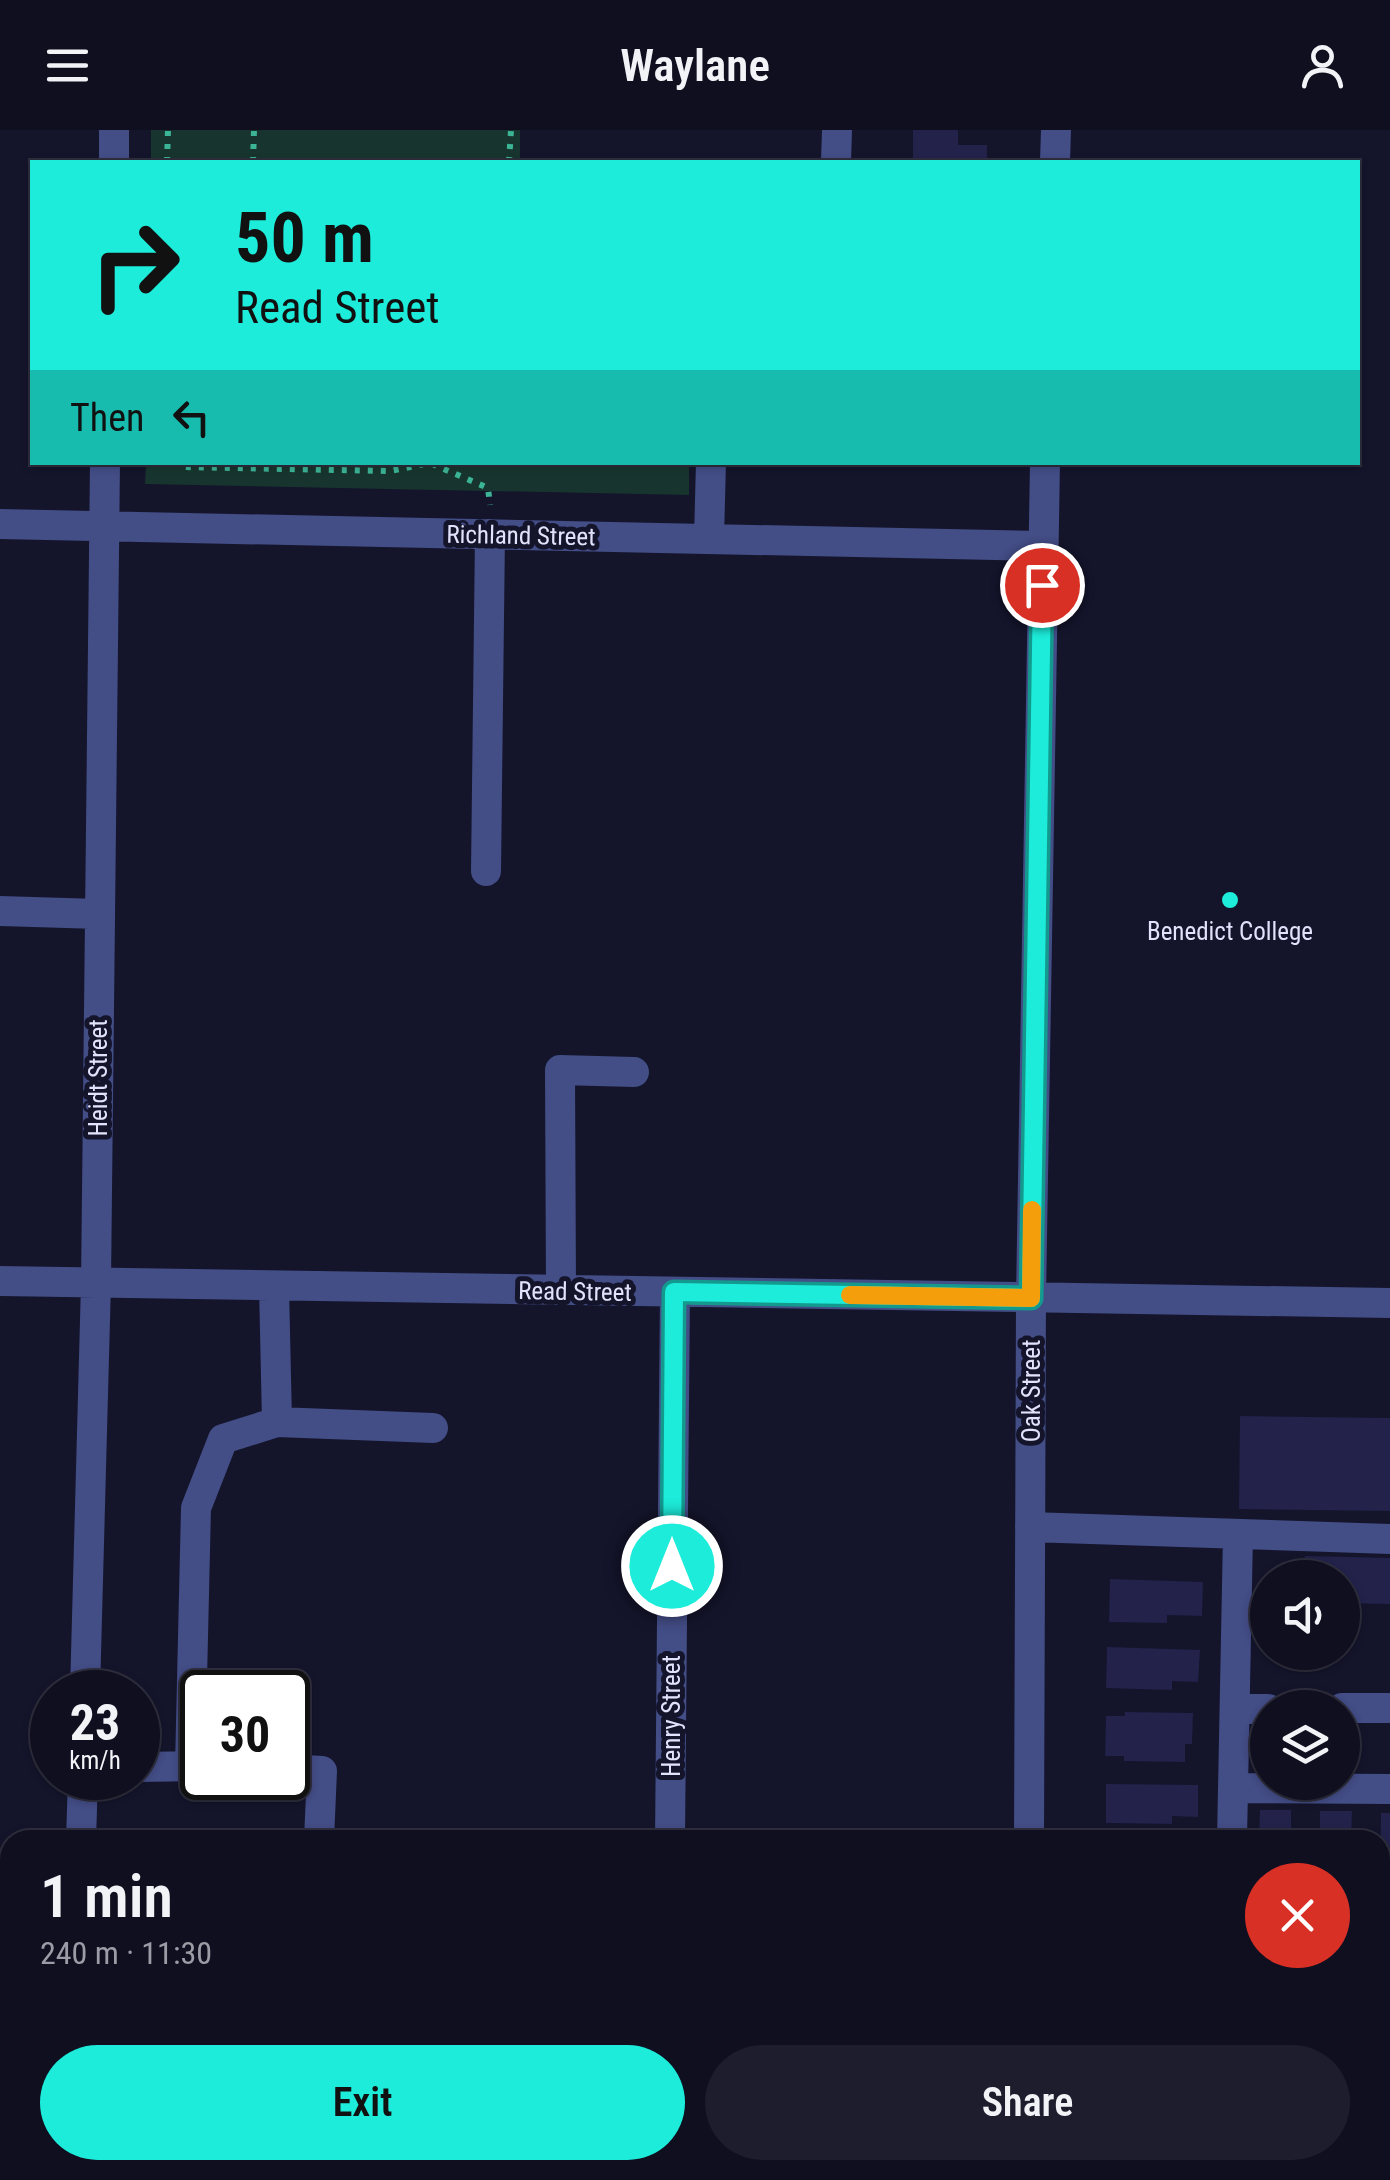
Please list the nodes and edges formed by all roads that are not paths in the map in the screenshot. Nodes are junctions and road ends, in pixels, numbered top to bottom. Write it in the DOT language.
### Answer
graph roads {
  1 [pos="114,130"];
  2 [pos="837,130"];
  3 [pos="1056,130"];
  4 [pos="114,160"];
  5 [pos="836,160"];
  6 [pos="1055,160"];
  7 [pos="105,465"];
  8 [pos="711,465"];
  9 [pos="1045,465"];
  10 [pos="0,524"];
  11 [pos="103,526"];
  12 [pos="490,534"];
  13 [pos="709,539"];
  14 [pos="1042,546"];
  15 [pos="486,871"];
  16 [pos="0,912"];
  17 [pos="99,914"];
  18 [pos="634,1072"];
  19 [pos="0,1282"];
  20 [pos="96,1283"];
  21 [pos="274,1286"];
  22 [pos="561,1290"];
  23 [pos="674,1292"];
  24 [pos="1031,1298"];
  25 [pos="1390,1303"];
  26 [pos="276,1422"];
  27 [pos="433,1428"];
  28 [pos="1030,1527"];
  29 [pos="1238,1534"];
  30 [pos="1390,1538"];
  31 [pos="86,1670"];
  32 [pos="196,1670"];
  33 [pos="1360,1708"];
  34 [pos="1390,1708"];
  35 [pos="1235,1709"];
  36 [pos="1250,1709"];
  37 [pos="310,1770"];
  38 [pos="1233,1788"];
  39 [pos="1390,1789"];
  40 [pos="82,1800"];
  41 [pos="81,1830"];
  42 [pos="319,1830"];
  43 [pos="670,1830"];
  44 [pos="1029,1830"];
  45 [pos="1232,1830"];
  1 -- 4 [label="street"];
  2 -- 5 [label="street"];
  3 -- 6 [label="street"];
  7 -- 11 [label="street, Heidt Street"];
  8 -- 13 [label="street"];
  9 -- 14 [label="street, Oak Street"];
  10 -- 11 [label="street, Richland Street"];
  11 -- 12 [label="street, Richland Street"];
  11 -- 17 [label="street, Heidt Street"];
  12 -- 13 [label="street, Richland Street"];
  12 -- 15 [label="street"];
  13 -- 14 [label="street, Richland Street"];
  14 -- 24 [label="street, Oak Street"];
  16 -- 17 [label="street"];
  17 -- 20 [label="street, Heidt Street"];
  18 -- 22 [label="street"];
  19 -- 20 [label="street, Read Street"];
  20 -- 21 [label="street, Read Street"];
  20 -- 31 [label="street, Heidt Street"];
  21 -- 22 [label="street, Read Street"];
  21 -- 26 [label="street"];
  22 -- 23 [label="street, Read Street"];
  23 -- 24 [label="street, Read Street"];
  23 -- 43 [label="street, Henry Street"];
  24 -- 25 [label="street, Read Street"];
  24 -- 28 [label="street, Oak Street"];
  26 -- 27 [label="street"];
  26 -- 32 [label="street"];
  28 -- 29 [label="street"];
  28 -- 44 [label="street, Oak Street"];
  29 -- 30 [label="street"];
  29 -- 35 [label="street"];
  33 -- 34 [label="street"];
  35 -- 36 [label="street"];
  35 -- 38 [label="street"];
  37 -- 42 [label="street"];
  38 -- 39 [label="street"];
  38 -- 45 [label="street"];
  40 -- 41 [label="street"];
}
